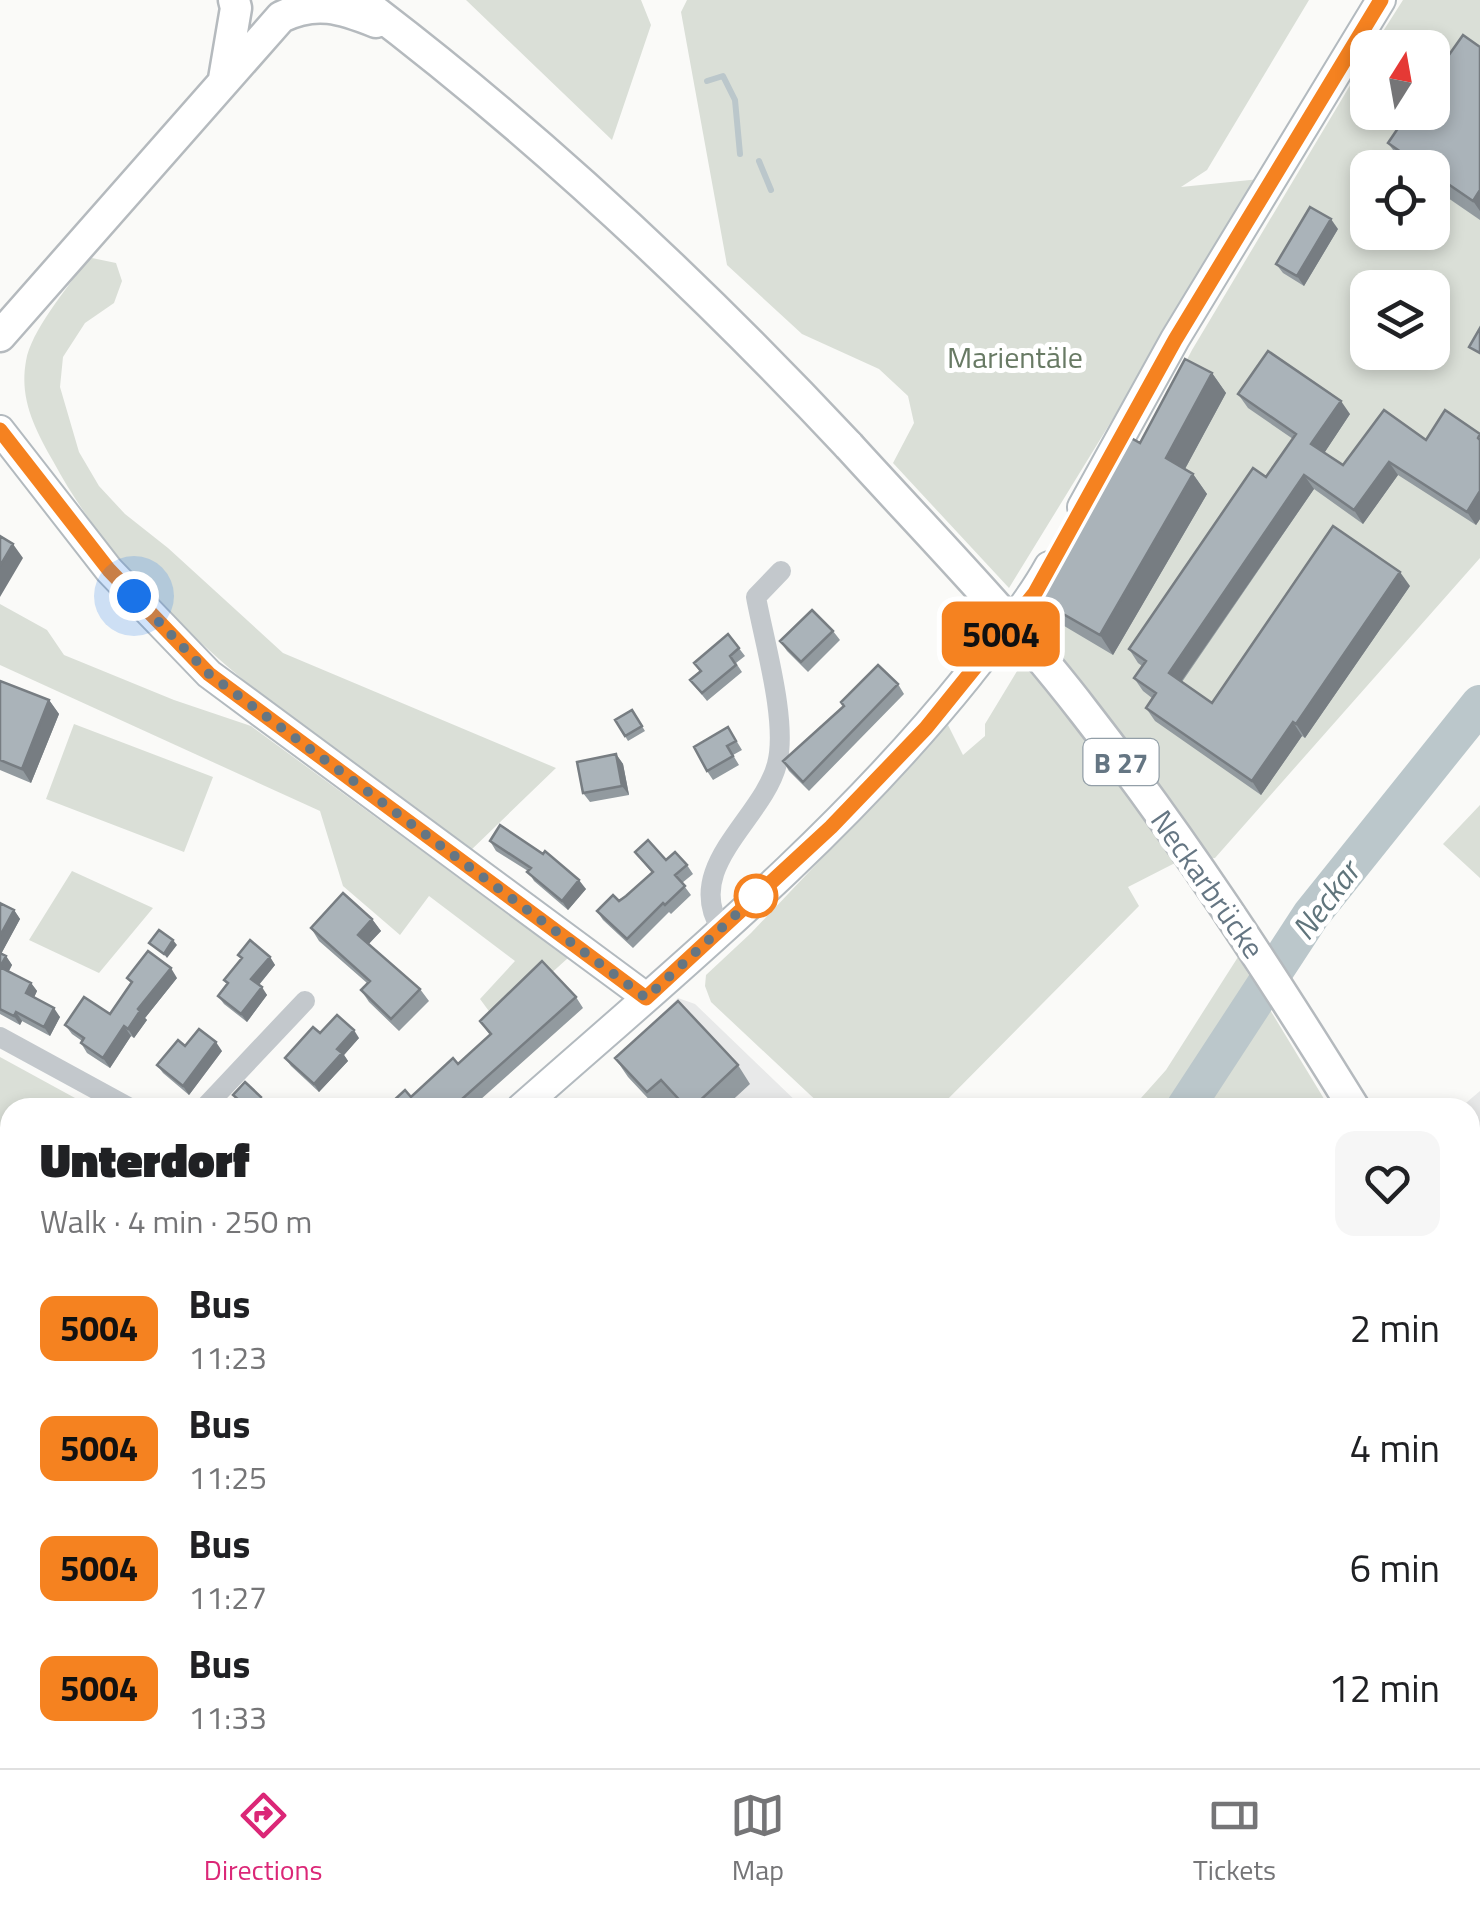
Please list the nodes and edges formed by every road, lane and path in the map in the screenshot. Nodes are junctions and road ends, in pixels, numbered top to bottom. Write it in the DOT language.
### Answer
graph roads {
  1 [pos="234,0"];
  2 [pos="360,0"];
  3 [pos="1381,0"];
  4 [pos="405,34"];
  5 [pos="224,79"];
  6 [pos="0,336"];
  7 [pos="0,430"];
  8 [pos="781,571"];
  9 [pos="721,928"];
  10 [pos="646,998"];
  11 [pos="305,1001"];
  12 [pos="0,1038"];
  13 [pos="111,1098"];
  14 [pos="213,1098"];
  15 [pos="533,1098"];
  16 [pos="1348,1098"];
  1 -- 5 [label="main road"];
  2 -- 4 [label="main road, B 27"];
  3 -- 9 [label="street"];
  4 -- 5 [label="main road"];
  4 -- 16 [label="main road, Neckarbrücke / B 27, bridge"];
  5 -- 6 [label="main road"];
  7 -- 10 [label="street"];
  8 -- 9 [label="street"];
  9 -- 10 [label="street"];
  10 -- 15 [label="street"];
  11 -- 14 [label="street"];
  12 -- 13 [label="street"];
}
